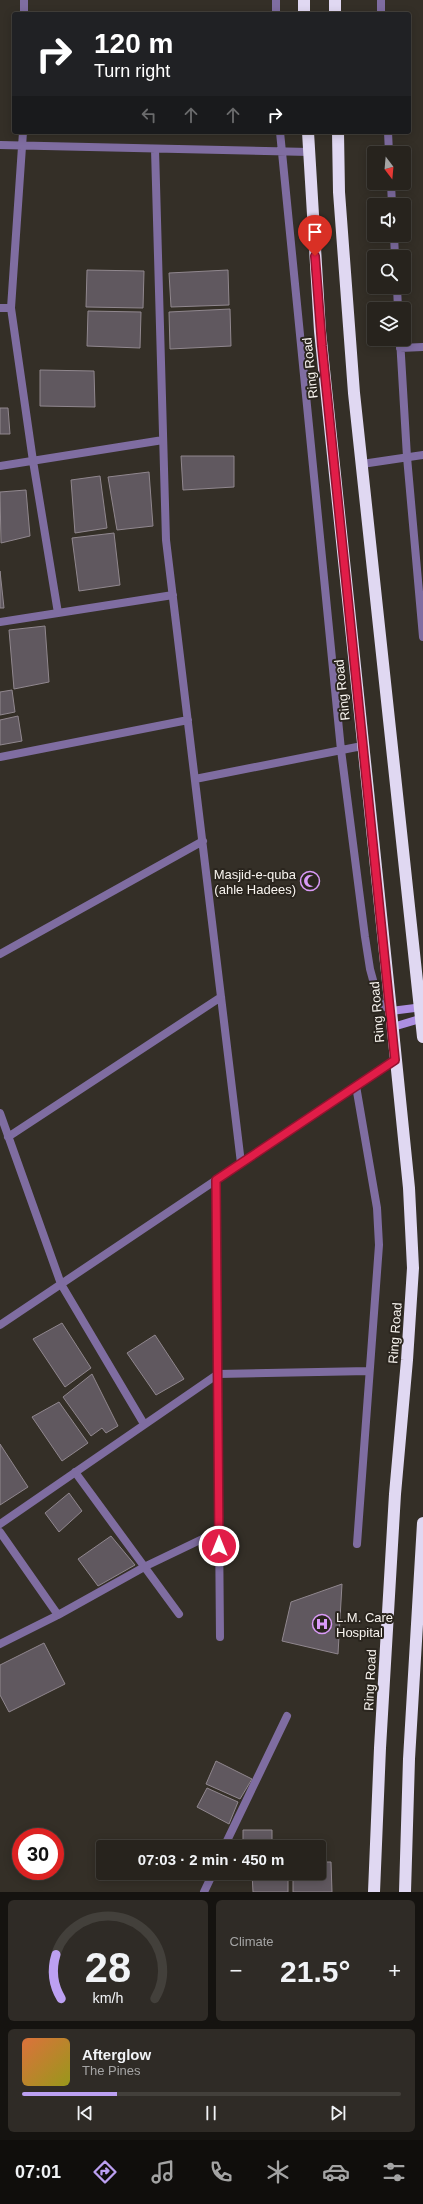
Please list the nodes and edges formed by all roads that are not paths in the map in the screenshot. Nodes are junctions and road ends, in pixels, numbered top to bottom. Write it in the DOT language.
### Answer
graph roads {
  1 [pos="24,0"];
  2 [pos="276,0"];
  3 [pos="304,0"];
  4 [pos="335,0"];
  5 [pos="381,0"];
  6 [pos="24,12"];
  7 [pos="276,12"];
  8 [pos="304,12"];
  9 [pos="335,12"];
  10 [pos="382,12"];
  11 [pos="22,134"];
  12 [pos="280,134"];
  13 [pos="308,134"];
  14 [pos="338,134"];
  15 [pos="388,134"];
  16 [pos="0,145"];
  17 [pos="22,146"];
  18 [pos="389,146"];
  19 [pos="155,149"];
  20 [pos="281,151"];
  21 [pos="309,152"];
  22 [pos="0,308"];
  23 [pos="11,308"];
  24 [pos="423,347"];
  25 [pos="400,348"];
  26 [pos="163,440"];
  27 [pos="423,455"];
  28 [pos="407,457"];
  29 [pos="33,461"];
  30 [pos="362,464"];
  31 [pos="0,466"];
  32 [pos="173,595"];
  33 [pos="58,613"];
  34 [pos="0,622"];
  35 [pos="423,637"];
  36 [pos="188,720"];
  37 [pos="362,746"];
  38 [pos="341,750"];
  39 [pos="0,757"];
  40 [pos="195,779"];
  41 [pos="203,841"];
  42 [pos="0,954"];
  43 [pos="221,997"];
  44 [pos="391,1011"];
  45 [pos="422,1013"];
  46 [pos="392,1027"];
  47 [pos="423,1037"];
  48 [pos="395,1060"];
  49 [pos="356,1086"];
  50 [pos="0,1113"];
  51 [pos="8,1137"];
  52 [pos="241,1163"];
  53 [pos="216,1180"];
  54 [pos="61,1284"];
  55 [pos="0,1325"];
  56 [pos="369,1371"];
  57 [pos="218,1374"];
  58 [pos="144,1424"];
  59 [pos="75,1472"];
  60 [pos="423,1523"];
  61 [pos="0,1524"];
  62 [pos="219,1531"];
  63 [pos="0,1532"];
  64 [pos="357,1544"];
  65 [pos="146,1566"];
  66 [pos="179,1614"];
  67 [pos="58,1615"];
  68 [pos="419,1629"];
  69 [pos="220,1637"];
  70 [pos="0,1644"];
  71 [pos="287,1716"];
  72 [pos="227,1840"];
  73 [pos="209,1880"];
  74 [pos="204,1892"];
  75 [pos="374,1892"];
  76 [pos="405,1892"];
  1 -- 6 [label="street"];
  2 -- 7 [label="street"];
  3 -- 8 [label="highway"];
  4 -- 9 [label="highway"];
  5 -- 10 [label="street"];
  11 -- 17 [label="street"];
  12 -- 20 [label="street"];
  13 -- 21 [label="highway, Ring Road"];
  14 -- 30 [label="highway"];
  15 -- 18 [label="street"];
  16 -- 17 [label="street"];
  17 -- 19 [label="street"];
  17 -- 23 [label="street"];
  19 -- 20 [label="street"];
  19 -- 26 [label="street"];
  20 -- 21 [label="street"];
  20 -- 38 [label="street"];
  21 -- 37 [label="highway, Ring Road"];
  22 -- 23 [label="street"];
  23 -- 29 [label="street"];
  24 -- 25 [label="street"];
  25 -- 28 [label="street"];
  26 -- 29 [label="street"];
  26 -- 32 [label="street"];
  27 -- 28 [label="street"];
  28 -- 30 [label="street"];
  28 -- 35 [label="street"];
  29 -- 31 [label="street"];
  29 -- 33 [label="street"];
  30 -- 45 [label="highway"];
  32 -- 33 [label="street"];
  32 -- 36 [label="street"];
  33 -- 34 [label="street"];
  36 -- 39 [label="street"];
  36 -- 40 [label="street"];
  37 -- 38 [label="street"];
  37 -- 44 [label="highway, Ring Road"];
  38 -- 40 [label="street"];
  38 -- 44 [label="street"];
  40 -- 41 [label="street"];
  41 -- 42 [label="street"];
  41 -- 43 [label="street"];
  43 -- 51 [label="street"];
  43 -- 52 [label="street"];
  44 -- 45 [label="street"];
  44 -- 46 [label="highway, Ring Road"];
  45 -- 46 [label="street"];
  45 -- 47 [label="highway"];
  46 -- 48 [label="highway, Ring Road"];
  48 -- 49 [label="street"];
  48 -- 75 [label="highway, Ring Road"];
  49 -- 52 [label="street"];
  49 -- 56 [label="street"];
  50 -- 51 [label="street"];
  51 -- 54 [label="street"];
  52 -- 53 [label="street"];
  53 -- 54 [label="street"];
  53 -- 57 [label="street"];
  54 -- 55 [label="street"];
  54 -- 58 [label="street"];
  56 -- 57 [label="street"];
  56 -- 64 [label="street"];
  57 -- 58 [label="street"];
  57 -- 62 [label="street"];
  58 -- 59 [label="street"];
  59 -- 61 [label="street"];
  59 -- 65 [label="street"];
  60 -- 68 [label="highway"];
  62 -- 65 [label="street"];
  62 -- 69 [label="street"];
  63 -- 67 [label="street"];
  65 -- 66 [label="street"];
  65 -- 67 [label="street"];
  67 -- 70 [label="street"];
  68 -- 76 [label="highway"];
  71 -- 72 [label="street"];
  73 -- 74 [label="street"];
}
